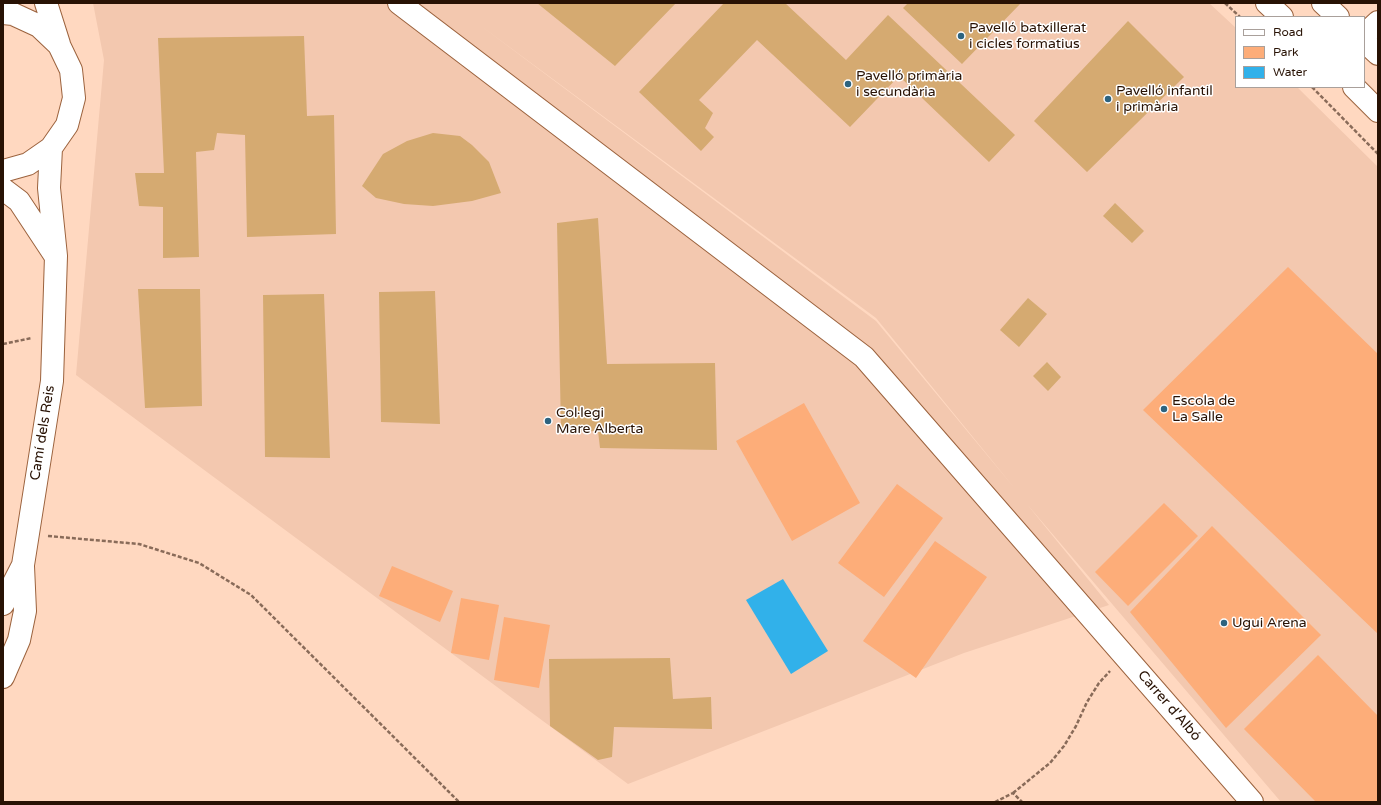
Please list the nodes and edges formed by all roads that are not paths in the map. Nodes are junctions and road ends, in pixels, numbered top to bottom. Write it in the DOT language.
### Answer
graph roads {
  1 [pos="46,3"];
  2 [pos="399,3"];
  3 [pos="1267,3"];
  4 [pos="1323,3"];
  5 [pos="3,13"];
  6 [pos="1281,16"];
  7 [pos="1337,16"];
  8 [pos="1378,22"];
  9 [pos="1365,34"];
  10 [pos="1365,42"];
  11 [pos="59,45"];
  12 [pos="1378,54"];
  13 [pos="1355,88"];
  14 [pos="1378,110"];
  15 [pos="51,148"];
  16 [pos="3,172"];
  17 [pos="3,189"];
  18 [pos="56,256"];
  19 [pos="23,565"];
  20 [pos="3,604"];
  21 [pos="3,677"];
  22 [pos="1252,802"];
  1 -- 11 [label="street"];
  2 -- 22 [label="street, Carrer d'Albó"];
  3 -- 6 [label="street"];
  4 -- 7 [label="street"];
  5 -- 11 [label="street"];
  8 -- 9 [label="street"];
  10 -- 12 [label="street"];
  11 -- 15 [label="street"];
  13 -- 14 [label="street"];
  15 -- 16 [label="street"];
  15 -- 18 [label="street, Camí dels Reis"];
  17 -- 18 [label="street"];
  18 -- 19 [label="street, Camí dels Reis"];
  19 -- 20 [label="street, Camí dels Reis"];
  19 -- 21 [label="street"];
}
